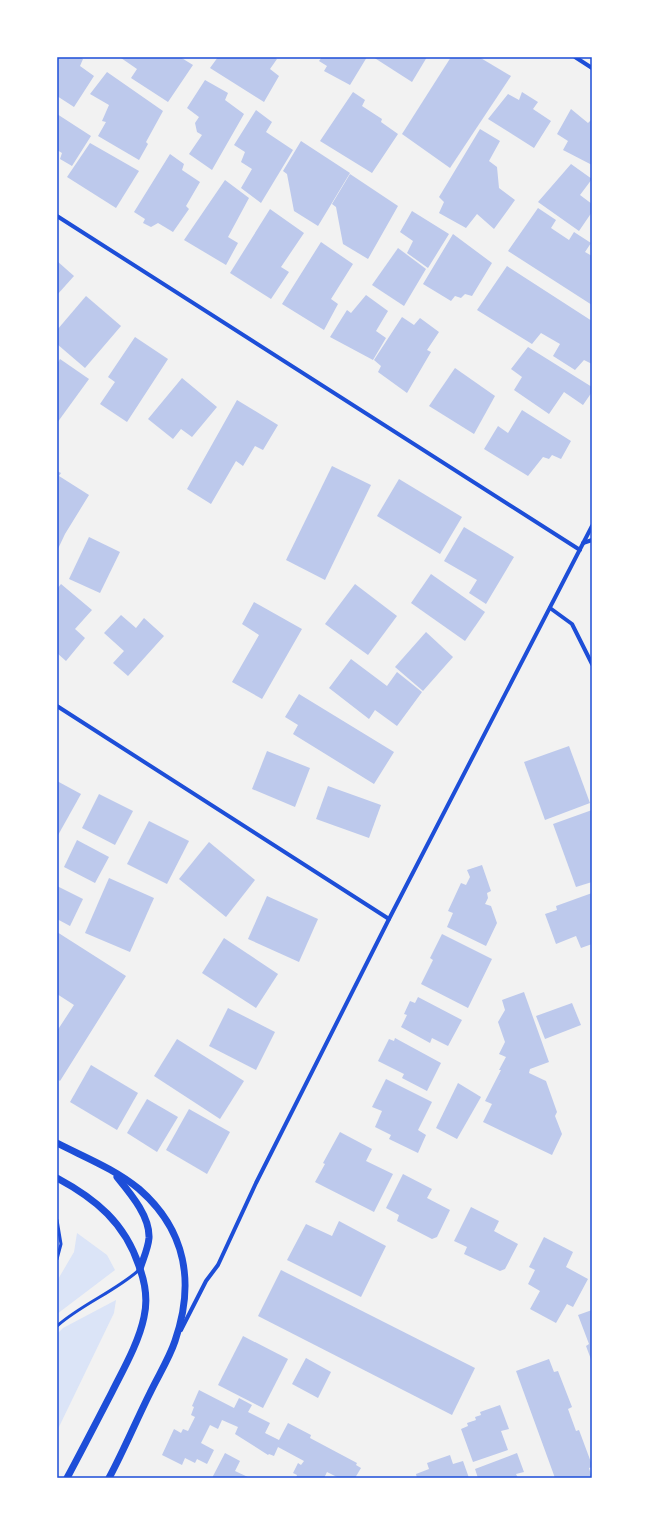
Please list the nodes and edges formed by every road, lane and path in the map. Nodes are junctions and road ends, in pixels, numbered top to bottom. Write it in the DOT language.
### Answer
graph roads {
  1 [pos="575,57"];
  2 [pos="592,68"];
  3 [pos="57,216"];
  4 [pos="592,526"];
  5 [pos="592,540"];
  6 [pos="583,543"];
  7 [pos="580,550"];
  8 [pos="550,608"];
  9 [pos="592,664"];
  10 [pos="57,706"];
  11 [pos="389,919"];
  12 [pos="57,1143"];
  13 [pos="113,1172"];
  14 [pos="57,1178"];
  15 [pos="57,1220"];
  16 [pos="57,1259"];
  17 [pos="140,1269"];
  18 [pos="58,1325"];
  19 [pos="174,1342"];
  20 [pos="67,1478"];
  21 [pos="109,1478"];
  1 -- 2 [label="street"];
  3 -- 7 [label="street"];
  4 -- 6 [label="street"];
  5 -- 6 [label="street"];
  6 -- 7 [label="street"];
  7 -- 8 [label="street"];
  8 -- 9 [label="street"];
  8 -- 11 [label="street"];
  10 -- 11 [label="street"];
  11 -- 19 [label="street"];
  12 -- 13 [label="street"];
  13 -- 17 [label="street"];
  13 -- 19 [label="street"];
  14 -- 17 [label="street"];
  15 -- 16 [label="lane"];
  17 -- 18 [label="lane"];
  17 -- 20 [label="street"];
  19 -- 21 [label="street"];
}
